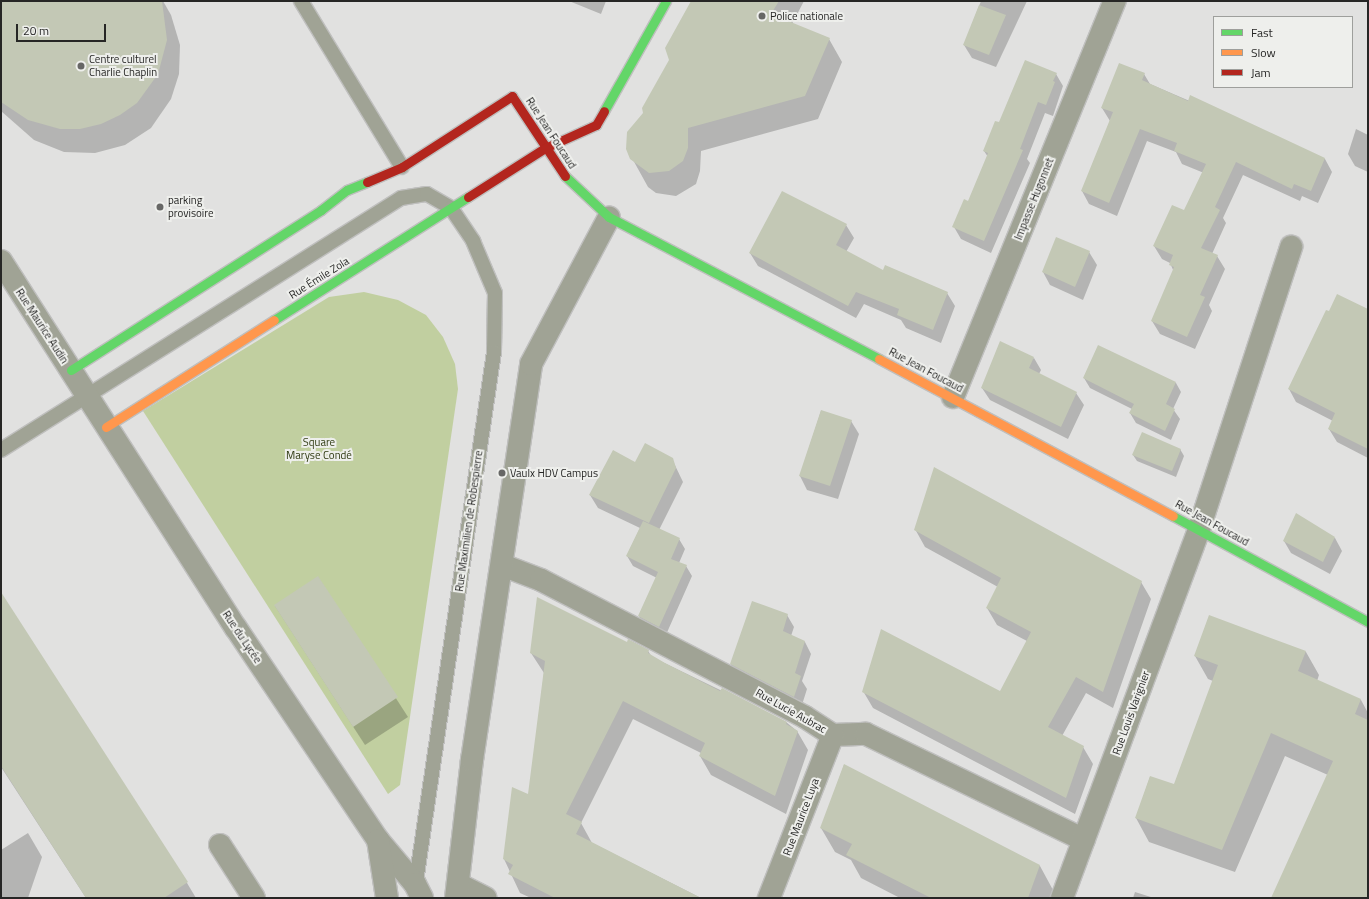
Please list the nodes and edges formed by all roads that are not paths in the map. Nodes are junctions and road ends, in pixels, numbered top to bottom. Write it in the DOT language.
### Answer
graph roads {
  1 [pos="301,1"];
  2 [pos="666,1"];
  3 [pos="1115,1"];
  4 [pos="545,148"];
  5 [pos="402,167"];
  6 [pos="451,208"];
  7 [pos="609,217"];
  8 [pos="1291,248"];
  9 [pos="1,261"];
  10 [pos="71,370"];
  11 [pos="953,397"];
  12 [pos="88,398"];
  13 [pos="106,427"];
  14 [pos="1,450"];
  15 [pos="1199,529"];
  16 [pos="502,565"];
  17 [pos="1368,622"];
  18 [pos="833,735"];
  19 [pos="378,840"];
  20 [pos="1084,840"];
  21 [pos="220,845"];
  22 [pos="457,891"];
  23 [pos="417,893"];
  24 [pos="254,898"];
  25 [pos="387,898"];
  26 [pos="486,898"];
  27 [pos="769,898"];
  28 [pos="1062,898"];
  1 -- 5 [label="lane"];
  2 -- 4 [label="street, Rue Émile Zola"];
  3 -- 11 [label="street, Impasse Hugonnet"];
  4 -- 5 [label="street, Rue Jean Foucaud"];
  4 -- 6 [label="street, Rue Émile Zola"];
  4 -- 7 [label="street, Rue Jean Foucaud"];
  5 -- 10 [label="street"];
  6 -- 12 [label="lane, Rue Maximilien de Robespierre"];
  6 -- 13 [label="street, Rue Émile Zola"];
  6 -- 23 [label="lane, Rue Maximilien de Robespierre"];
  7 -- 11 [label="street, Rue Jean Foucaud"];
  7 -- 16 [label="street"];
  8 -- 15 [label="street, Rue Louis Varignier"];
  9 -- 10 [label="street, Rue Maurice Audin"];
  10 -- 12 [label="street, Rue du Lycée"];
  11 -- 15 [label="street, Rue Jean Foucaud"];
  12 -- 13 [label="street, Rue du Lycée"];
  12 -- 14 [label="lane"];
  13 -- 19 [label="street, Rue du Lycée"];
  15 -- 17 [label="street, Rue Jean Foucaud"];
  15 -- 20 [label="street, Rue Louis Varignier"];
  16 -- 18 [label="street, Rue Lucie Aubrac"];
  16 -- 22 [label="street"];
  18 -- 20 [label="street, Rue Lucie Aubrac"];
  18 -- 27 [label="street, Rue Maurice Luya"];
  19 -- 23 [label="street, Rue du Lycée"];
  19 -- 25 [label="street"];
  20 -- 28 [label="street, Rue Louis Varignier"];
  21 -- 24 [label="street"];
  22 -- 26 [label="street"];
}
